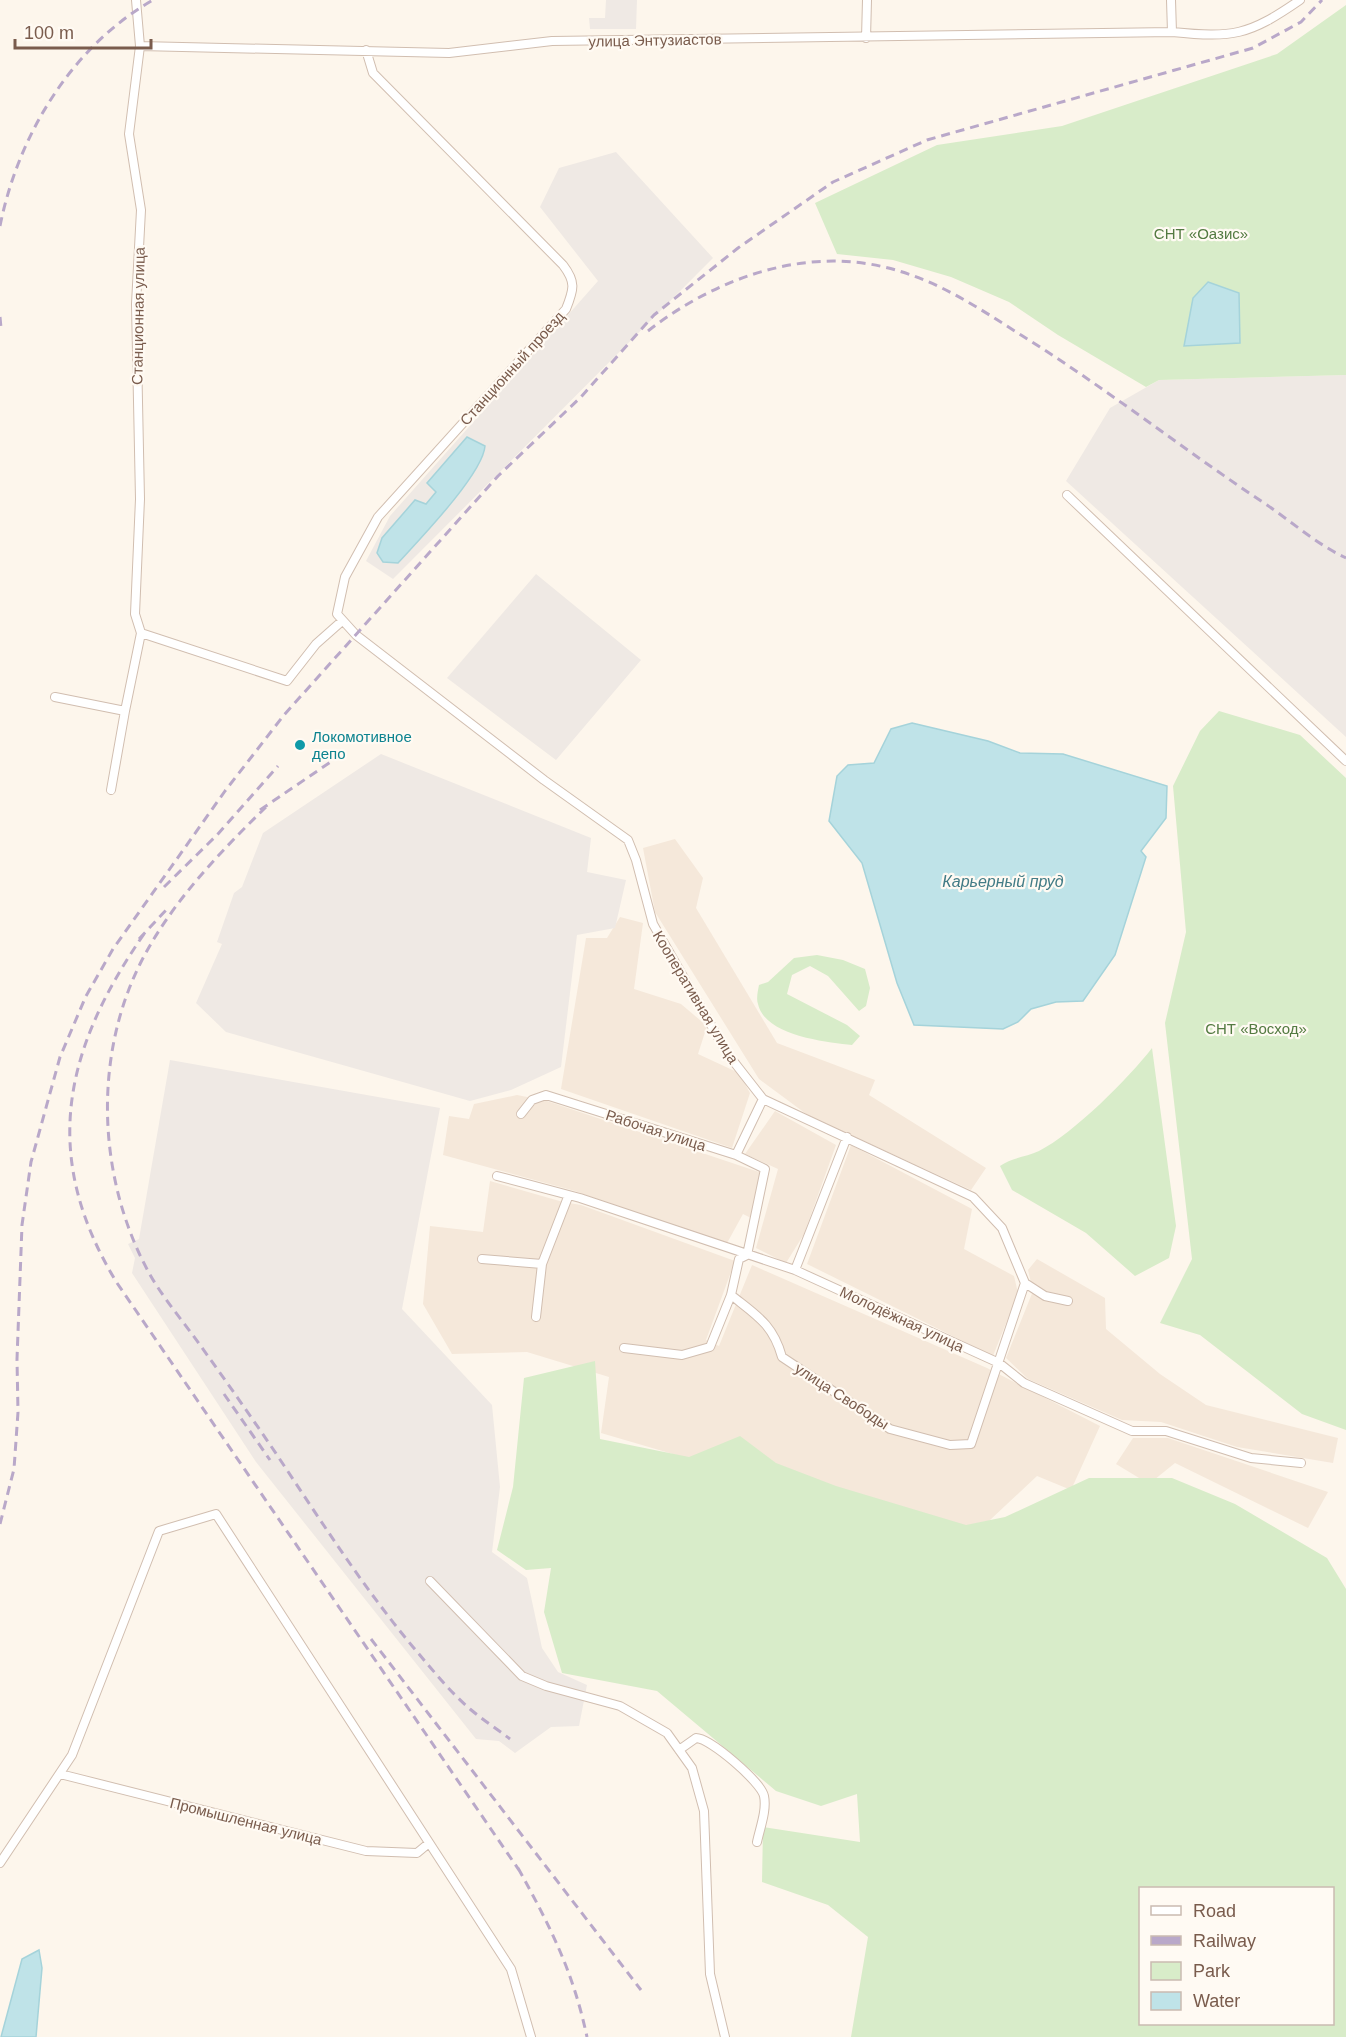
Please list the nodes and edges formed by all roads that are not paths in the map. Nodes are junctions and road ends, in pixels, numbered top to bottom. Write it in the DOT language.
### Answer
graph roads {
  1 [pos="136,0"];
  2 [pos="867,0"];
  3 [pos="1171,0"];
  4 [pos="1300,0"];
  5 [pos="1172,33"];
  6 [pos="866,38"];
  7 [pos="140,46"];
  8 [pos="366,50"];
  9 [pos="1067,495"];
  10 [pos="342,621"];
  11 [pos="141,633"];
  12 [pos="55,697"];
  13 [pos="125,711"];
  14 [pos="1346,761"];
  15 [pos="111,790"];
  16 [pos="763,1099"];
  17 [pos="521,1114"];
  18 [pos="847,1137"];
  19 [pos="736,1155"];
  20 [pos="497,1176"];
  21 [pos="568,1197"];
  22 [pos="747,1255"];
  23 [pos="482,1259"];
  24 [pos="542,1264"];
  25 [pos="795,1270"];
  26 [pos="1025,1283"];
  27 [pos="731,1295"];
  28 [pos="1068,1301"];
  29 [pos="536,1317"];
  30 [pos="624,1348"];
  31 [pos="999,1363"];
  32 [pos="1300,1463"];
  33 [pos="430,1581"];
  34 [pos="679,1750"];
  35 [pos="60,1774"];
  36 [pos="757,1842"];
  37 [pos="429,1843"];
  38 [pos="0,1863"];
  39 [pos="531,2037"];
  40 [pos="726,2037"];
  1 -- 7 [label="street, Станционная улица"];
  2 -- 6 [label="street"];
  3 -- 5 [label="street"];
  4 -- 5 [label="street, улица Энтузиастов"];
  5 -- 6 [label="street, улица Энтузиастов"];
  6 -- 8 [label="street, улица Энтузиастов"];
  7 -- 8 [label="street, улица Энтузиастов"];
  7 -- 11 [label="street, Станционная улица"];
  8 -- 10 [label="street, Станционный проезд"];
  9 -- 14 [label="street"];
  10 -- 11 [label="street"];
  10 -- 16 [label="street, Кооперативная улица"];
  11 -- 13 [label="street"];
  12 -- 13 [label="street"];
  13 -- 15 [label="street"];
  16 -- 18 [label="street, Кооперативная улица"];
  16 -- 19 [label="street"];
  17 -- 19 [label="street, Рабочая улица"];
  18 -- 25 [label="street"];
  18 -- 26 [label="street, Кооперативная улица"];
  19 -- 22 [label="street, Рабочая улица"];
  20 -- 21 [label="street, Молодёжная улица"];
  21 -- 22 [label="street, Молодёжная улица"];
  21 -- 24 [label="street"];
  22 -- 25 [label="street, Молодёжная улица"];
  22 -- 27 [label="street"];
  23 -- 24 [label="street"];
  24 -- 29 [label="street"];
  25 -- 31 [label="street, Молодёжная улица"];
  26 -- 28 [label="street"];
  26 -- 31 [label="street"];
  27 -- 30 [label="street"];
  27 -- 31 [label="street, улица Свободы"];
  31 -- 32 [label="street, Молодёжная улица"];
  33 -- 34 [label="street"];
  34 -- 36 [label="street"];
  34 -- 40 [label="street"];
  35 -- 37 [label="street, Промышленная улица"];
  35 -- 37 [label="street"];
  35 -- 38 [label="street"];
  37 -- 39 [label="street"];
}
